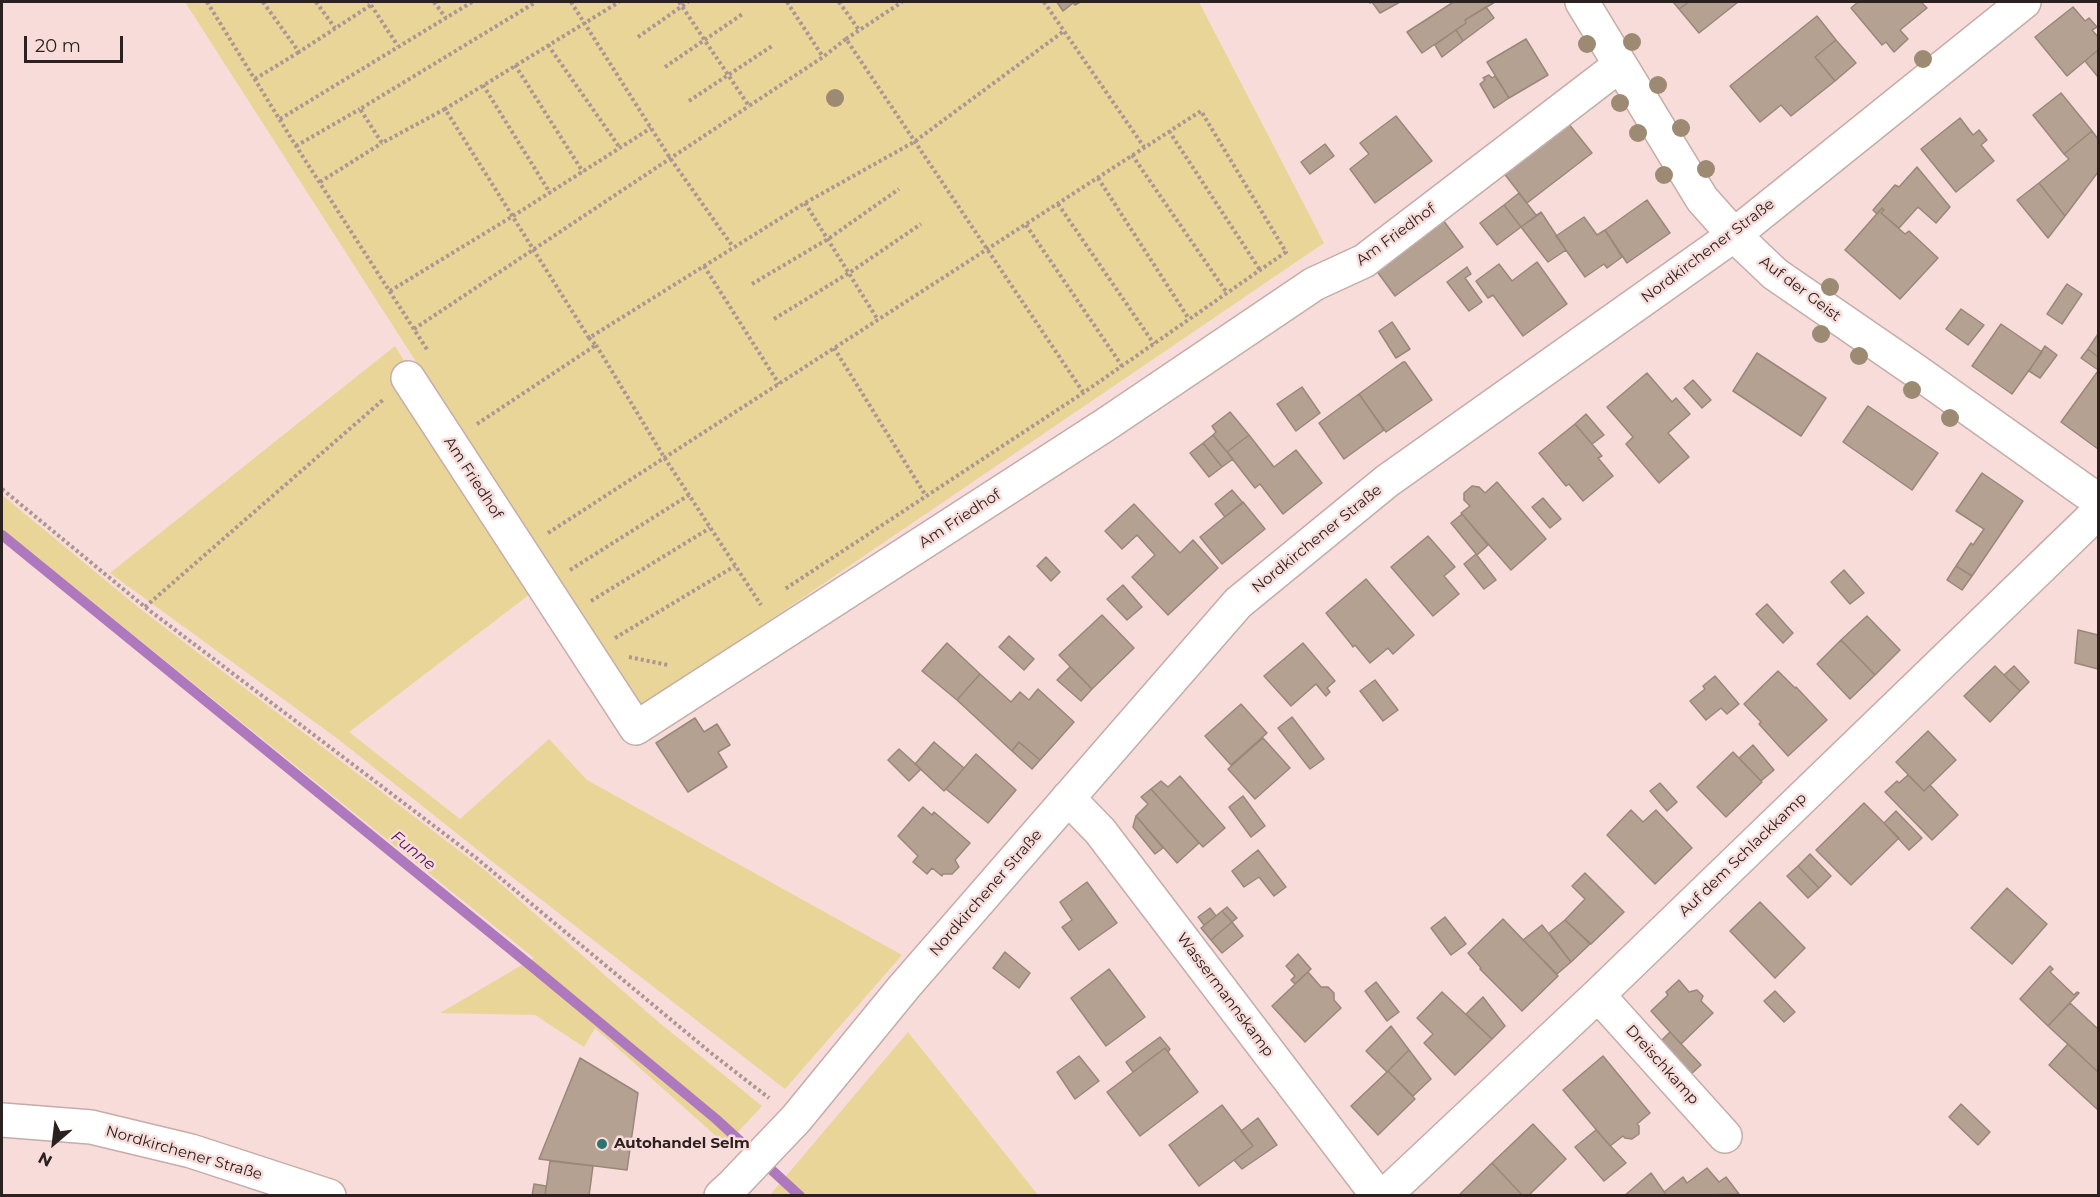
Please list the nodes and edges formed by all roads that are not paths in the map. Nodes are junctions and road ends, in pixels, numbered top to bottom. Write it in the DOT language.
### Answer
graph roads {
  1 [pos="1582,2"];
  2 [pos="2024,2"];
  3 [pos="1620,65"];
  4 [pos="1734,235"];
  5 [pos="408,378"];
  6 [pos="2098,499"];
  7 [pos="2098,512"];
  8 [pos="1068,798"];
  9 [pos="1598,995"];
  10 [pos="2,1120"];
  11 [pos="1725,1136"];
  12 [pos="728,1190"];
  13 [pos="329,1196"];
  14 [pos="1378,1196"];
  15 [pos="1384,1196"];
  1 -- 3 [label="street, Auf der Geist"];
  2 -- 4 [label="street, Nordkirchener Straße"];
  3 -- 4 [label="street, Auf der Geist"];
  3 -- 5 [label="street, Am Friedhof"];
  4 -- 6 [label="street, Auf der Geist"];
  4 -- 8 [label="street, Nordkirchener Straße"];
  7 -- 9 [label="street, Auf dem Schlackkamp"];
  8 -- 12 [label="street, Nordkirchener Straße"];
  8 -- 14 [label="street, Wassermannskamp"];
  9 -- 11 [label="street, Dreischkamp"];
  9 -- 15 [label="street, Auf dem Schlackkamp"];
  10 -- 13 [label="street, Nordkirchener Straße"];
}
